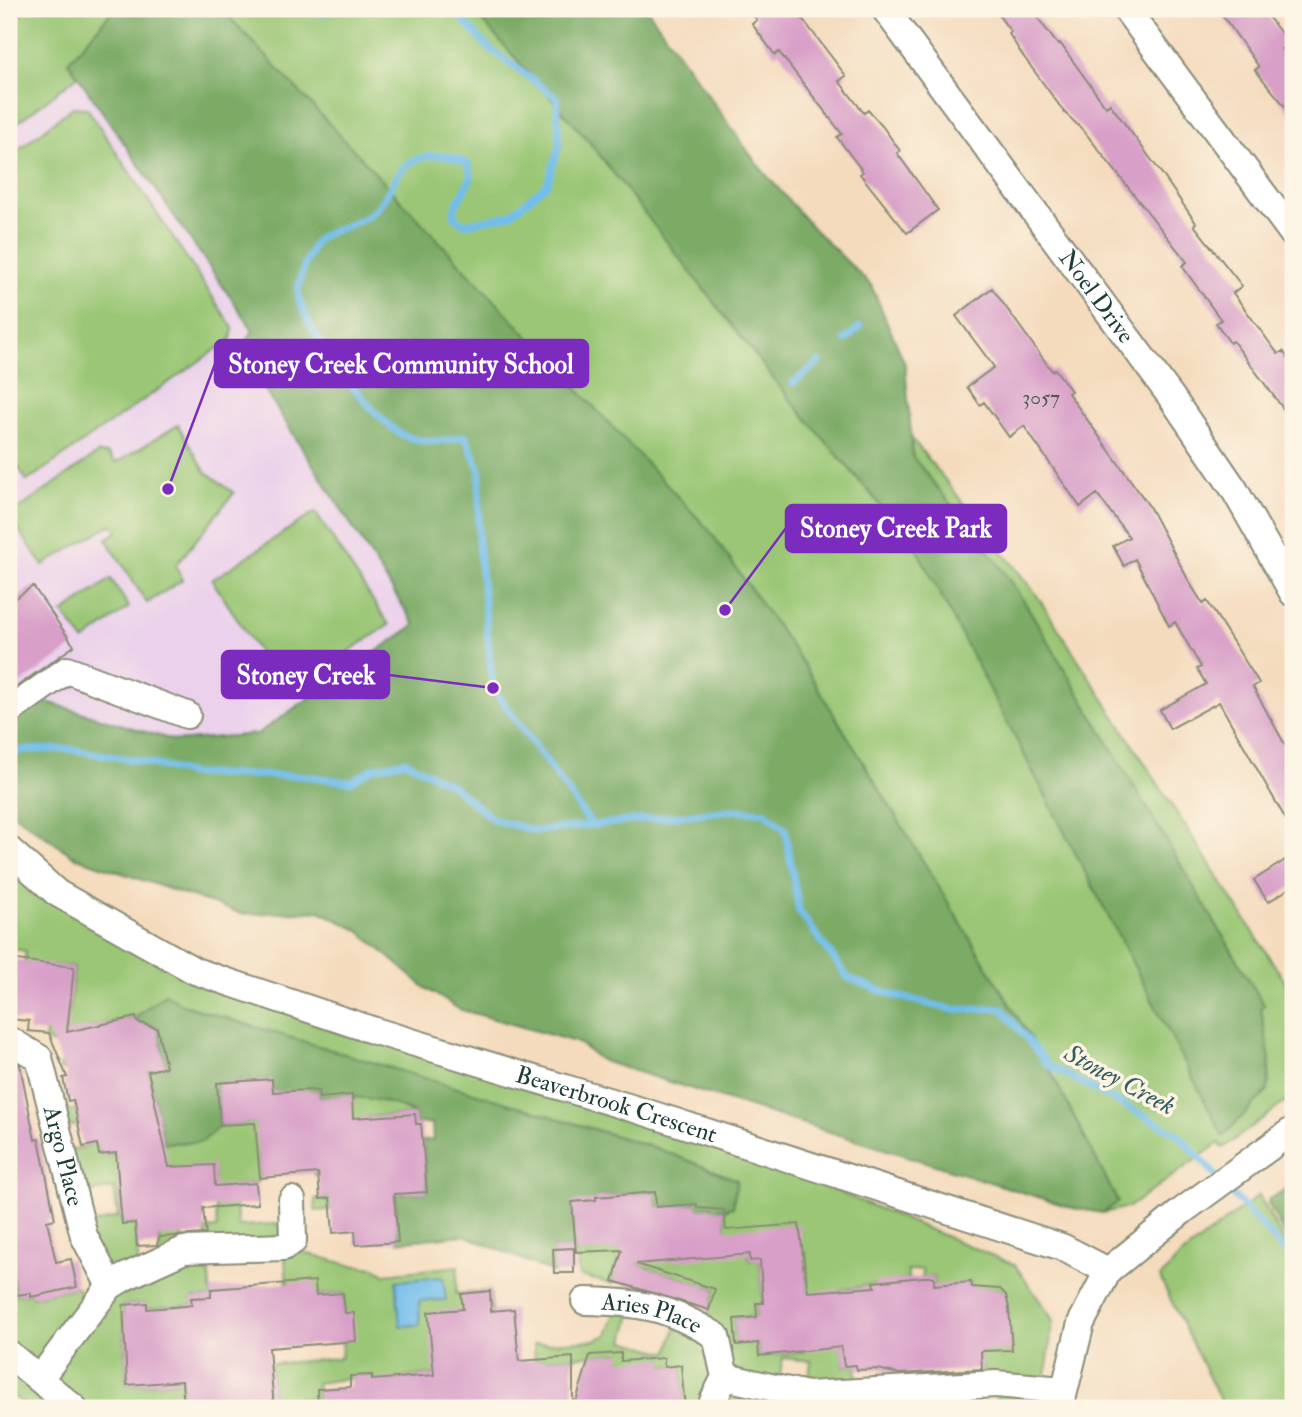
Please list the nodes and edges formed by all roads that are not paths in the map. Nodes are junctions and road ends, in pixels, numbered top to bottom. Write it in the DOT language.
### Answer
graph roads {
  1 [pos="884,9"];
  2 [pos="1126,9"];
  3 [pos="1293,234"];
  4 [pos="1293,593"];
  5 [pos="9,711"];
  6 [pos="187,715"];
  7 [pos="9,850"];
  8 [pos="9,1040"];
  9 [pos="1293,1130"];
  10 [pos="292,1200"];
  11 [pos="1108,1271"];
  12 [pos="110,1286"];
  13 [pos="585,1301"];
  14 [pos="9,1354"];
  15 [pos="725,1377"];
  16 [pos="40,1378"];
  17 [pos="1061,1399"];
  18 [pos="74,1408"];
  19 [pos="713,1408"];
  1 -- 4 [label="street, Noel Drive"];
  2 -- 3 [label="street"];
  5 -- 6 [label="street"];
  7 -- 11 [label="street, Beaverbrook Crescent"];
  8 -- 12 [label="street, Argo Place"];
  9 -- 11 [label="street"];
  10 -- 12 [label="street"];
  11 -- 17 [label="street"];
  12 -- 16 [label="street"];
  13 -- 15 [label="street, Aries Place"];
  14 -- 16 [label="street"];
  15 -- 17 [label="street"];
  15 -- 19 [label="street"];
  16 -- 18 [label="street"];
}
